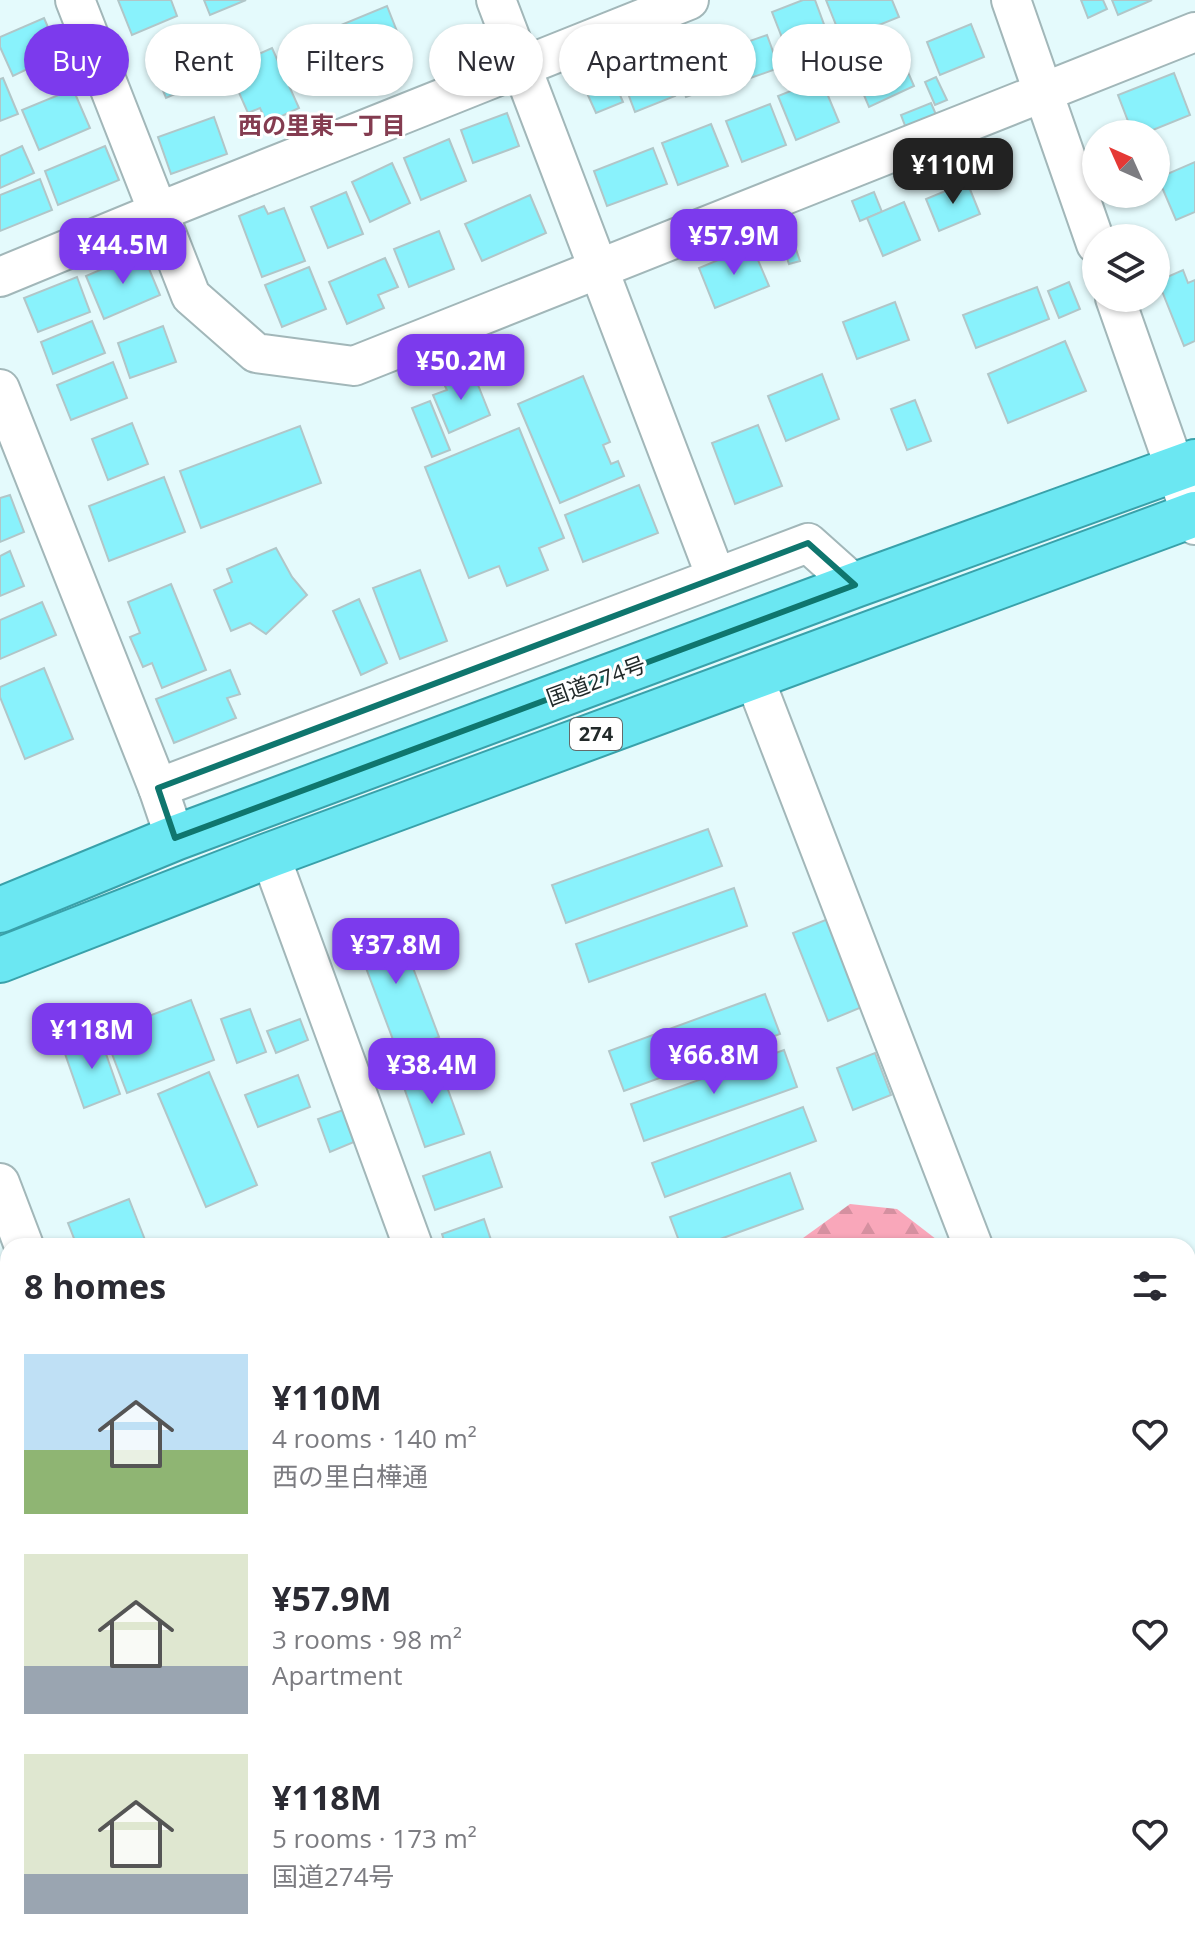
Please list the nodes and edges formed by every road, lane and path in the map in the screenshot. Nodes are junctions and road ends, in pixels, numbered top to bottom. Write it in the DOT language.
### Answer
graph roads {
  1 [pos="75,0"];
  2 [pos="496,0"];
  3 [pos="689,0"];
  4 [pos="1011,0"];
  5 [pos="505,24"];
  6 [pos="1195,32"];
  7 [pos="543,59"];
  8 [pos="1043,91"];
  9 [pos="449,96"];
  10 [pos="533,96"];
  11 [pos="158,212"];
  12 [pos="1089,224"];
  13 [pos="598,268"];
  14 [pos="0,277"];
  15 [pos="1121,312"];
  16 [pos="0,389"];
  17 [pos="1184,466"];
  18 [pos="1194,518"];
  19 [pos="716,577"];
  20 [pos="855,585"];
  21 [pos="753,675"];
  22 [pos="158,788"];
  23 [pos="175,838"];
  24 [pos="270,855"];
  25 [pos="0,910"];
  26 [pos="0,960"];
  27 [pos="0,1183"];
  28 [pos="21,1238"];
  29 [pos="410,1238"];
  30 [pos="970,1238"];
  1 -- 11 [label="street"];
  2 -- 5 [label="street"];
  3 -- 7 [label="street"];
  4 -- 8 [label="street"];
  6 -- 8 [label="street"];
  8 -- 12 [label="street"];
  8 -- 13 [label="street"];
  9 -- 11 [label="street"];
  10 -- 13 [label="street"];
  11 -- 13 [label="street"];
  11 -- 14 [label="street"];
  13 -- 19 [label="street"];
  15 -- 17 [label="street"];
  16 -- 22 [label="street"];
  17 -- 18 [label="street"];
  17 -- 20 [label="highway, 国道274号 / 274"];
  18 -- 21 [label="highway, 274"];
  19 -- 20 [label="street"];
  19 -- 22 [label="street"];
  20 -- 23 [label="highway, 国道274号 / 274"];
  21 -- 24 [label="highway, 274"];
  21 -- 30 [label="street"];
  22 -- 23 [label="street"];
  23 -- 25 [label="highway, 国道274号 / 274"];
  24 -- 26 [label="highway, 274"];
  24 -- 29 [label="street"];
  27 -- 28 [label="street"];
}
